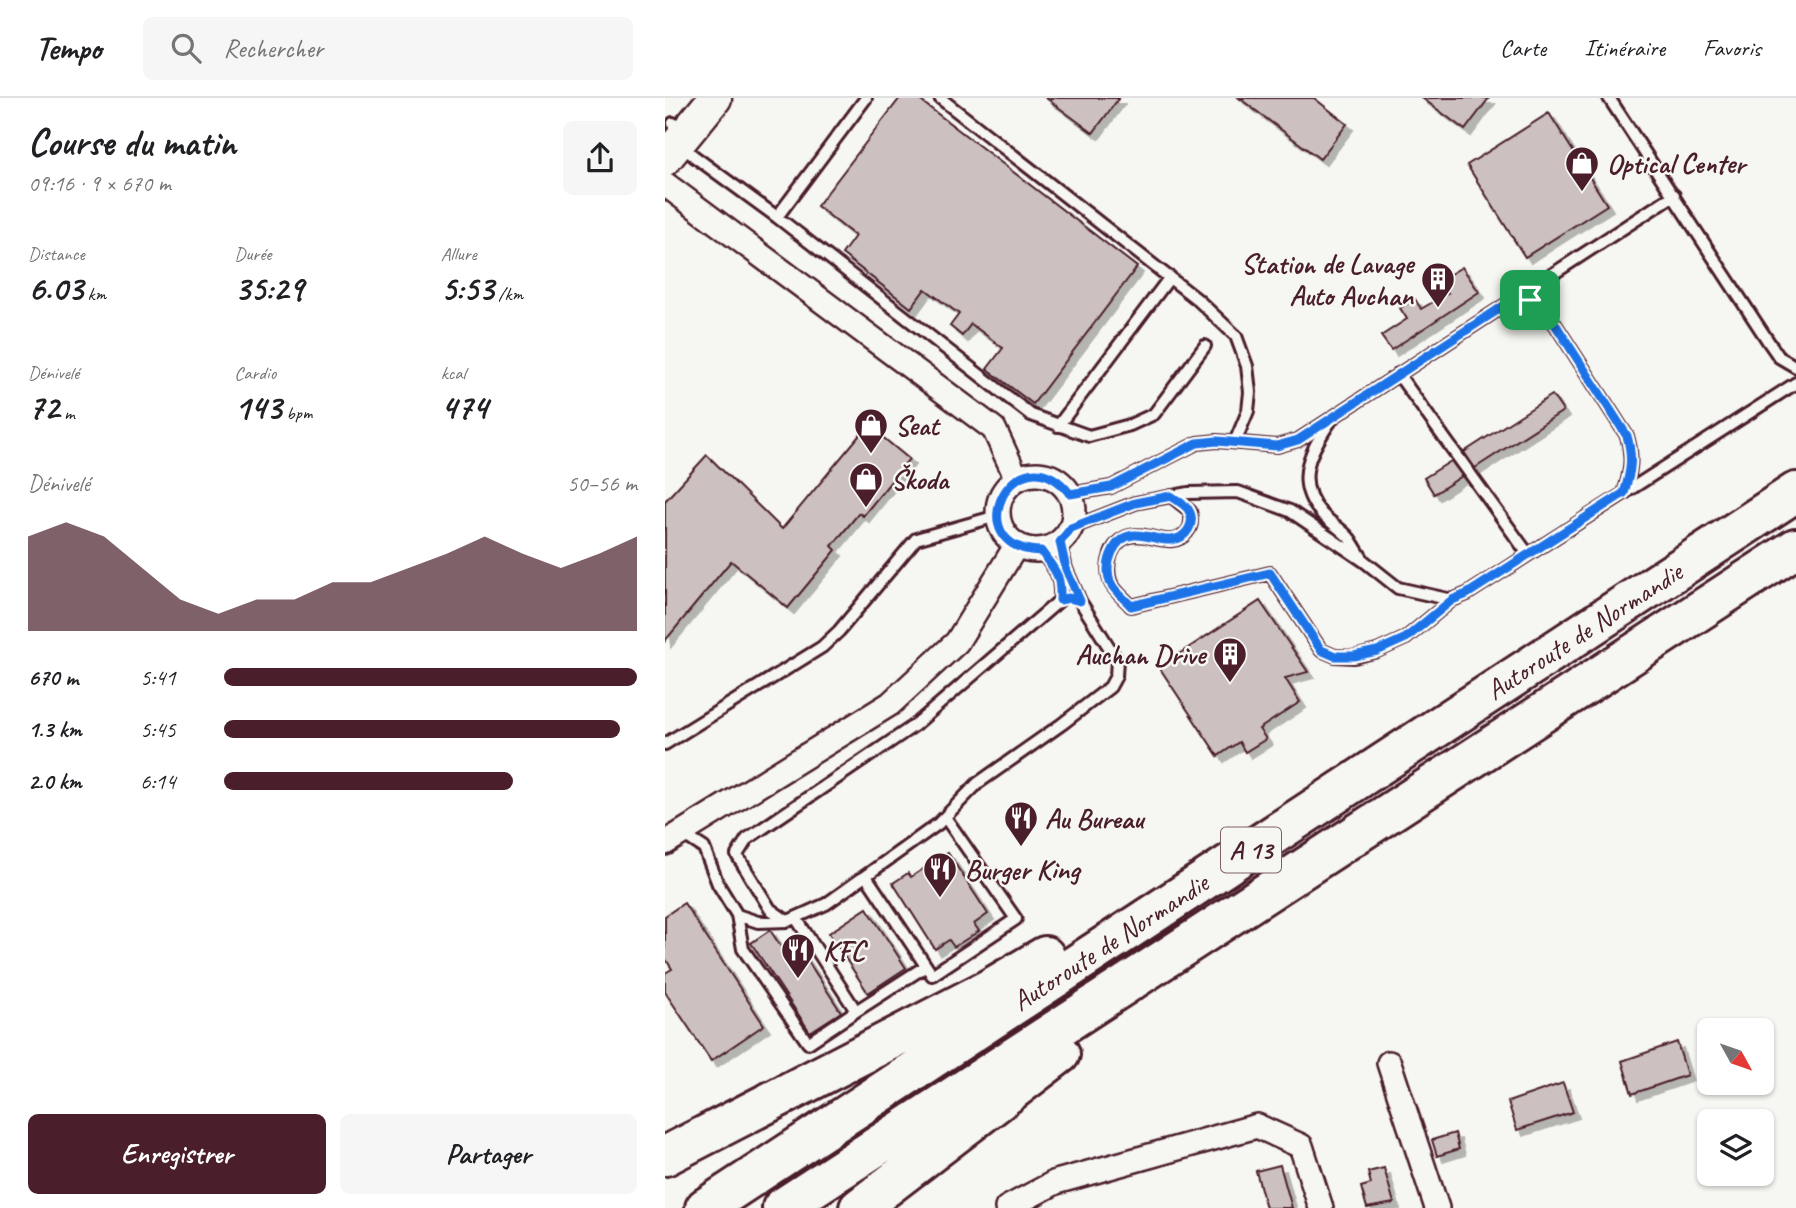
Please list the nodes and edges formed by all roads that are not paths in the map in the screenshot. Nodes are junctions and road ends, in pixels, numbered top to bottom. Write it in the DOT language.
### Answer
graph roads {
  1 [pos="694,98"];
  2 [pos="715,98"];
  3 [pos="866,98"];
  4 [pos="940,98"];
  5 [pos="1609,98"];
  6 [pos="670,140"];
  7 [pos="665,184"];
  8 [pos="1674,195"];
  9 [pos="776,217"];
  10 [pos="1170,277"];
  11 [pos="1522,294"];
  12 [pos="1205,346"];
  13 [pos="1796,367"];
  14 [pos="1398,374"];
  15 [pos="1796,383"];
  16 [pos="1336,414"];
  17 [pos="1058,426"];
  18 [pos="1235,442"];
  19 [pos="1017,479"];
  20 [pos="1796,492"];
  21 [pos="1624,493"];
  22 [pos="1070,494"];
  23 [pos="1171,496"];
  24 [pos="997,516"];
  25 [pos="1057,540"];
  26 [pos="1016,546"];
  27 [pos="1796,548"];
  28 [pos="1528,554"];
  29 [pos="1364,561"];
  30 [pos="1060,600"];
  31 [pos="1452,600"];
  32 [pos="1080,601"];
  33 [pos="665,744"];
  34 [pos="945,817"];
  35 [pos="673,838"];
  36 [pos="866,876"];
  37 [pos="737,915"];
  38 [pos="1151,916"];
  39 [pos="792,919"];
  40 [pos="1213,927"];
  41 [pos="926,966"];
  42 [pos="856,1011"];
  43 [pos="1389,1063"];
  44 [pos="665,1156"];
  45 [pos="705,1208"];
  46 [pos="782,1208"];
  47 [pos="859,1208"];
  48 [pos="1007,1208"];
  49 [pos="1321,1208"];
  50 [pos="1437,1208"];
  1 -- 6 [label="main road"];
  2 -- 6 [label="main road"];
  3 -- 9 [label="lane"];
  4 -- 10 [label="lane"];
  5 -- 8 [label="lane"];
  6 -- 9 [label="lane"];
  7 -- 19 [label="street"];
  8 -- 11 [label="lane"];
  8 -- 13 [label="lane"];
  9 -- 17 [label="lane"];
  10 -- 17 [label="lane"];
  10 -- 18 [label="lane"];
  11 -- 14 [label="lane"];
  11 -- 21 [label="lane"];
  12 -- 17 [label="lane"];
  14 -- 16 [label="lane"];
  14 -- 28 [label="lane"];
  15 -- 21 [label="lane"];
  16 -- 18 [label="lane"];
  16 -- 29 [label="lane"];
  18 -- 22 [label="lane"];
  19 -- 22 [label="street"];
  19 -- 24 [label="street"];
  20 -- 38 [label="highway, Autoroute de Normandie / A 13"];
  21 -- 28 [label="lane"];
  22 -- 25 [label="street"];
  23 -- 25 [label="lane"];
  23 -- 29 [label="lane"];
  23 -- 31 [label="lane"];
  24 -- 26 [label="street"];
  24 -- 33 [label="lane"];
  25 -- 26 [label="street"];
  25 -- 30 [label="lane"];
  25 -- 32 [label="lane"];
  26 -- 35 [label="street"];
  27 -- 40 [label="highway, Autoroute de Normandie / A 13"];
  28 -- 31 [label="lane"];
  29 -- 31 [label="lane"];
  30 -- 32 [label="lane"];
  30 -- 39 [label="lane"];
  32 -- 34 [label="lane"];
  34 -- 36 [label="lane"];
  34 -- 41 [label="lane"];
  35 -- 37 [label="lane"];
  36 -- 39 [label="lane"];
  36 -- 41 [label="lane"];
  37 -- 39 [label="lane"];
  37 -- 42 [label="lane"];
  38 -- 44 [label="highway"];
  38 -- 45 [label="highway, Autoroute de Normandie / A 13"];
  39 -- 42 [label="lane"];
  40 -- 46 [label="highway, Autoroute de Normandie / A 13"];
  40 -- 47 [label="highway"];
  41 -- 42 [label="lane"];
  43 -- 50 [label="street"];
  48 -- 49 [label="street"];
}
